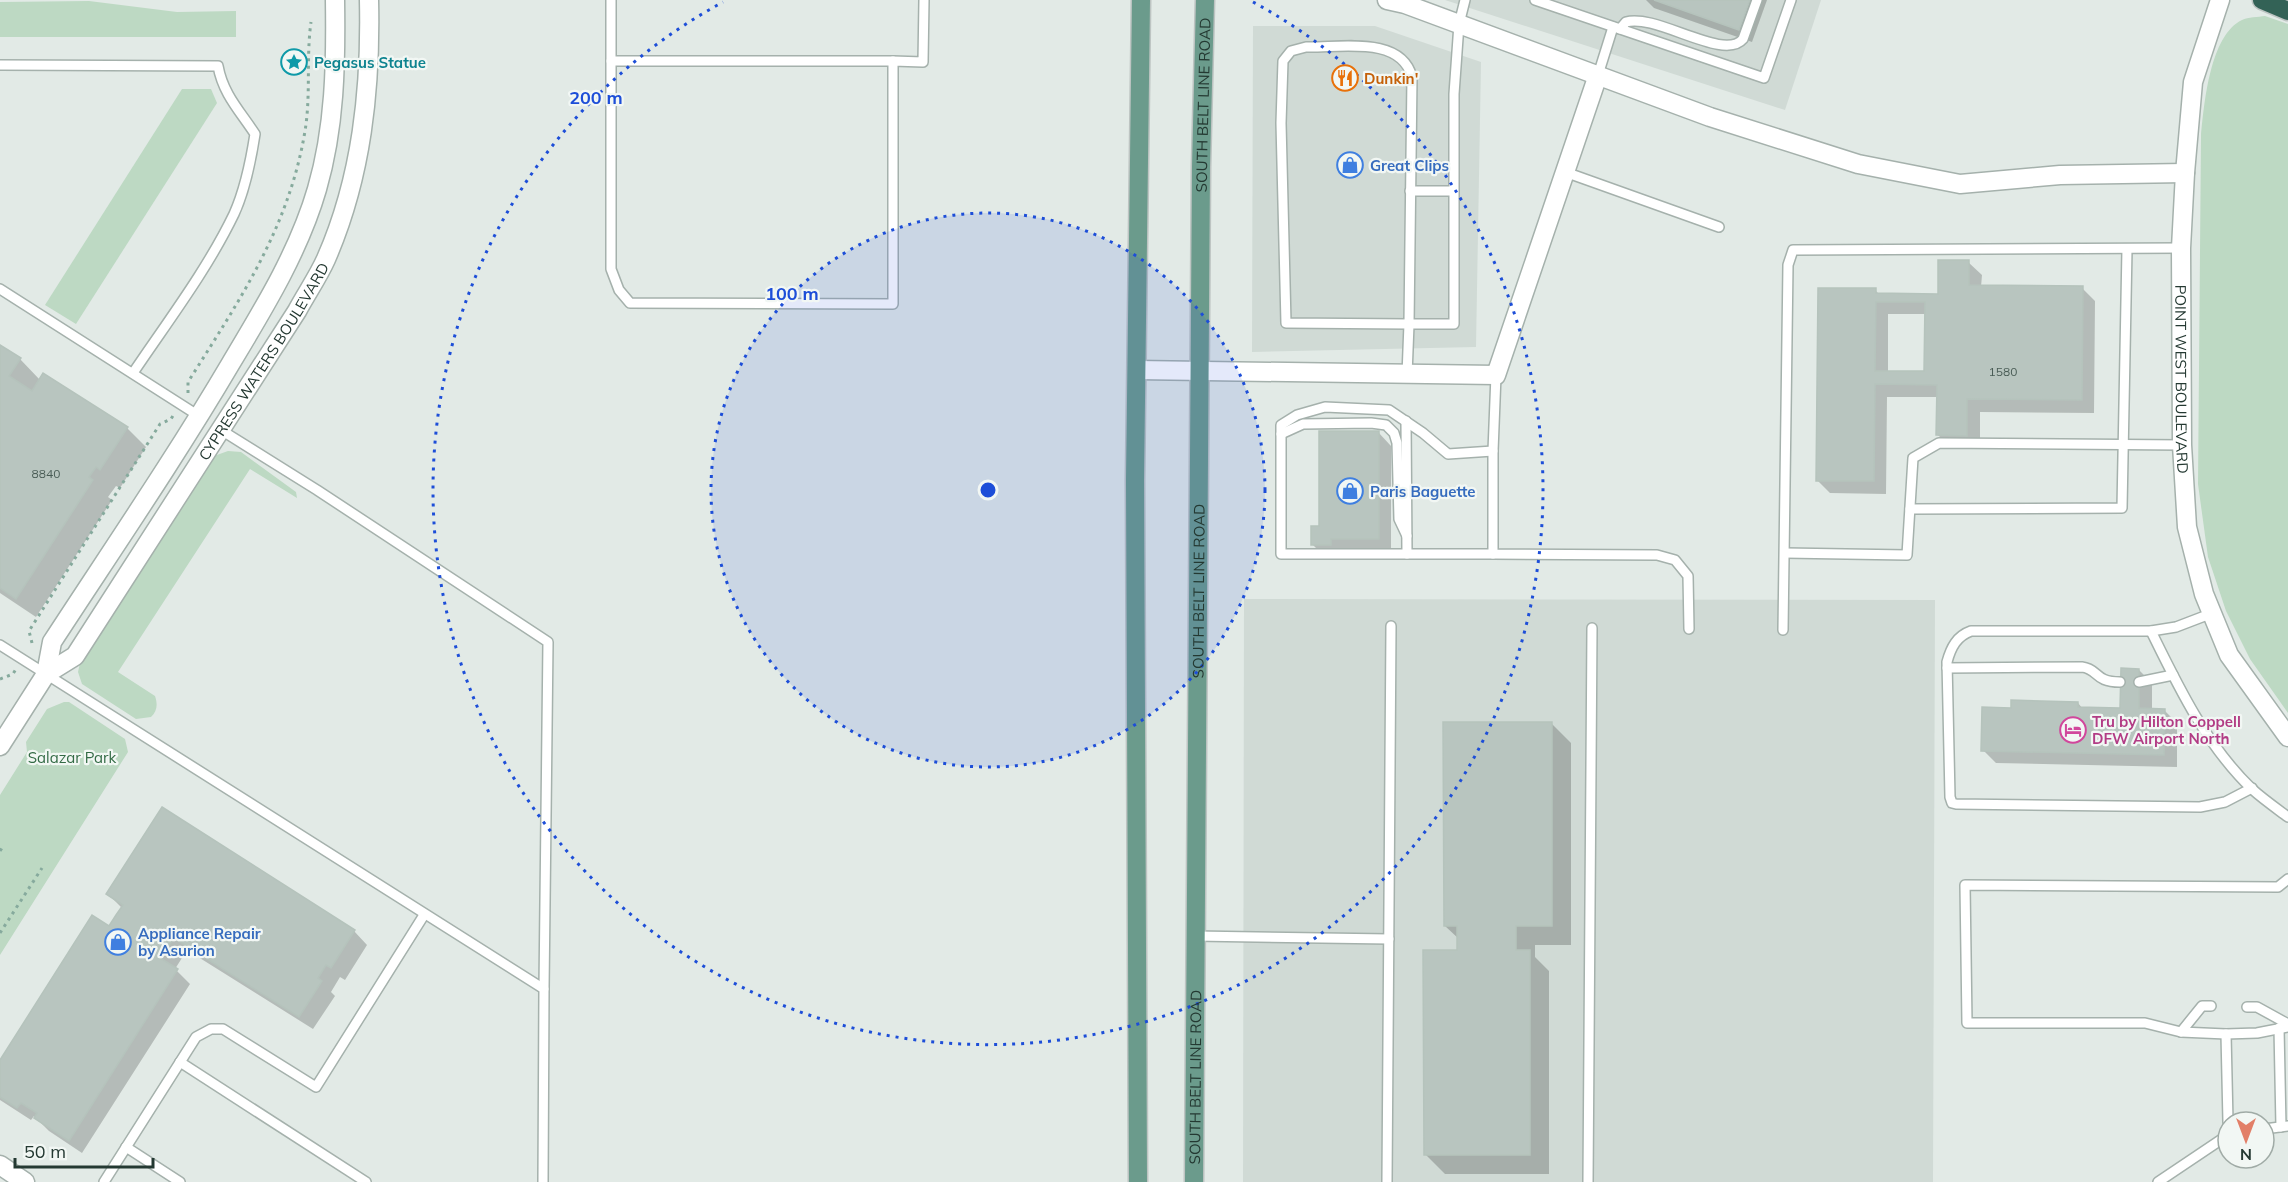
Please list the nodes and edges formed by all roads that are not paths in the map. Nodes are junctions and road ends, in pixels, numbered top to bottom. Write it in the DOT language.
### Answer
graph roads {
  1 [pos="335,0"];
  2 [pos="369,0"];
  3 [pos="611,0"];
  4 [pos="924,0"];
  5 [pos="1141,0"];
  6 [pos="1205,0"];
  7 [pos="1387,0"];
  8 [pos="1465,0"];
  9 [pos="1535,0"];
  10 [pos="1757,0"];
  11 [pos="1791,0"];
  12 [pos="2220,0"];
  13 [pos="2262,0"];
  14 [pos="2288,10"];
  15 [pos="1458,24"];
  16 [pos="1617,28"];
  17 [pos="611,61"];
  18 [pos="893,61"];
  19 [pos="0,65"];
  20 [pos="1598,75"];
  21 [pos="1565,172"];
  22 [pos="2185,173"];
  23 [pos="1410,191"];
  24 [pos="1453,191"];
  25 [pos="1719,227"];
  26 [pos="2181,248"];
  27 [pos="2127,249"];
  28 [pos="0,289"];
  29 [pos="1409,324"];
  30 [pos="1137,370"];
  31 [pos="1200,371"];
  32 [pos="133,373"];
  33 [pos="1407,375"];
  34 [pos="1496,375"];
  35 [pos="199,416"];
  36 [pos="1406,421"];
  37 [pos="221,430"];
  38 [pos="1281,434"];
  39 [pos="2124,443"];
  40 [pos="2182,445"];
  41 [pos="1492,450"];
  42 [pos="1910,509"];
  43 [pos="1407,536"];
  44 [pos="1785,553"];
  45 [pos="1407,554"];
  46 [pos="1493,554"];
  47 [pos="2210,614"];
  48 [pos="1391,626"];
  49 [pos="1592,628"];
  50 [pos="1689,629"];
  51 [pos="1783,630"];
  52 [pos="2151,630"];
  53 [pos="0,645"];
  54 [pos="1947,668"];
  55 [pos="46,674"];
  56 [pos="2173,675"];
  57 [pos="2120,682"];
  58 [pos="2139,682"];
  59 [pos="2288,736"];
  60 [pos="0,746"];
  61 [pos="2252,788"];
  62 [pos="2288,817"];
  63 [pos="2288,879"];
  64 [pos="424,915"];
  65 [pos="1195,936"];
  66 [pos="1389,939"];
  67 [pos="544,989"];
  68 [pos="2211,1006"];
  69 [pos="2247,1006"];
  70 [pos="2285,1026"];
  71 [pos="2181,1032"];
  72 [pos="2226,1034"];
  73 [pos="180,1062"];
  74 [pos="2228,1110"];
  75 [pos="2285,1126"];
  76 [pos="2216,1143"];
  77 [pos="126,1147"];
  78 [pos="0,1165"];
  79 [pos="25,1182"];
  80 [pos="104,1182"];
  81 [pos="180,1182"];
  82 [pos="366,1182"];
  83 [pos="543,1182"];
  84 [pos="1138,1182"];
  85 [pos="1194,1182"];
  86 [pos="1387,1182"];
  87 [pos="1588,1182"];
  88 [pos="2158,1182"];
  1 -- 35 [label="street, CYPRESS WATERS BOULEVARD"];
  2 -- 37 [label="street, CYPRESS WATERS BOULEVARD"];
  3 -- 17 [label="lane"];
  4 -- 18 [label="lane"];
  5 -- 30 [label="main road"];
  6 -- 31 [label="main road, SOUTH BELT LINE ROAD"];
  7 -- 15 [label="street"];
  8 -- 15 [label="lane"];
  9 -- 16 [label="lane"];
  10 -- 16 [label="lane"];
  11 -- 16 [label="lane"];
  12 -- 22 [label="street, POINT WEST BOULEVARD"];
  13 -- 14 [label="highway"];
  15 -- 20 [label="street"];
  15 -- 24 [label="lane"];
  16 -- 20 [label="lane"];
  17 -- 18 [label="lane"];
  17 -- 18 [label="lane"];
  19 -- 32 [label="lane"];
  20 -- 21 [label="street"];
  20 -- 22 [label="street"];
  21 -- 25 [label="lane"];
  21 -- 34 [label="street"];
  22 -- 26 [label="street, POINT WEST BOULEVARD"];
  23 -- 24 [label="lane"];
  23 -- 29 [label="lane"];
  23 -- 29 [label="lane"];
  24 -- 29 [label="lane"];
  26 -- 27 [label="lane"];
  26 -- 40 [label="street, POINT WEST BOULEVARD"];
  27 -- 39 [label="lane"];
  27 -- 44 [label="lane"];
  28 -- 32 [label="lane"];
  29 -- 33 [label="lane"];
  30 -- 31 [label="street"];
  30 -- 84 [label="main road"];
  31 -- 33 [label="street"];
  31 -- 65 [label="main road, SOUTH BELT LINE ROAD"];
  32 -- 35 [label="lane"];
  33 -- 34 [label="street"];
  34 -- 41 [label="lane"];
  35 -- 37 [label="street"];
  35 -- 55 [label="street, CYPRESS WATERS BOULEVARD"];
  36 -- 38 [label="lane"];
  36 -- 41 [label="lane"];
  36 -- 43 [label="lane"];
  37 -- 55 [label="street, CYPRESS WATERS BOULEVARD"];
  37 -- 67 [label="lane"];
  38 -- 43 [label="lane"];
  38 -- 45 [label="lane"];
  39 -- 40 [label="lane"];
  39 -- 42 [label="lane"];
  39 -- 42 [label="lane"];
  40 -- 47 [label="street, POINT WEST BOULEVARD"];
  41 -- 46 [label="lane"];
  42 -- 44 [label="lane"];
  43 -- 45 [label="lane"];
  44 -- 51 [label="lane"];
  45 -- 46 [label="lane"];
  46 -- 50 [label="lane"];
  47 -- 52 [label="lane"];
  47 -- 59 [label="street, POINT WEST BOULEVARD"];
  48 -- 66 [label="lane"];
  49 -- 87 [label="lane"];
  52 -- 54 [label="lane"];
  52 -- 56 [label="lane"];
  53 -- 55 [label="lane"];
  54 -- 57 [label="lane"];
  54 -- 61 [label="lane"];
  55 -- 60 [label="street, CYPRESS WATERS BOULEVARD"];
  55 -- 64 [label="lane"];
  56 -- 58 [label="lane"];
  56 -- 61 [label="lane"];
  61 -- 62 [label="lane"];
  63 -- 71 [label="lane"];
  64 -- 67 [label="lane"];
  64 -- 73 [label="lane"];
  65 -- 66 [label="lane"];
  65 -- 85 [label="main road, SOUTH BELT LINE ROAD"];
  66 -- 86 [label="lane"];
  67 -- 83 [label="lane"];
  68 -- 71 [label="lane"];
  69 -- 70 [label="lane"];
  70 -- 72 [label="lane"];
  70 -- 75 [label="lane"];
  71 -- 72 [label="lane"];
  72 -- 74 [label="lane"];
  73 -- 77 [label="lane"];
  73 -- 82 [label="lane"];
  76 -- 88 [label="lane"];
  77 -- 80 [label="lane"];
  77 -- 81 [label="lane"];
  78 -- 79 [label="street"];
}
